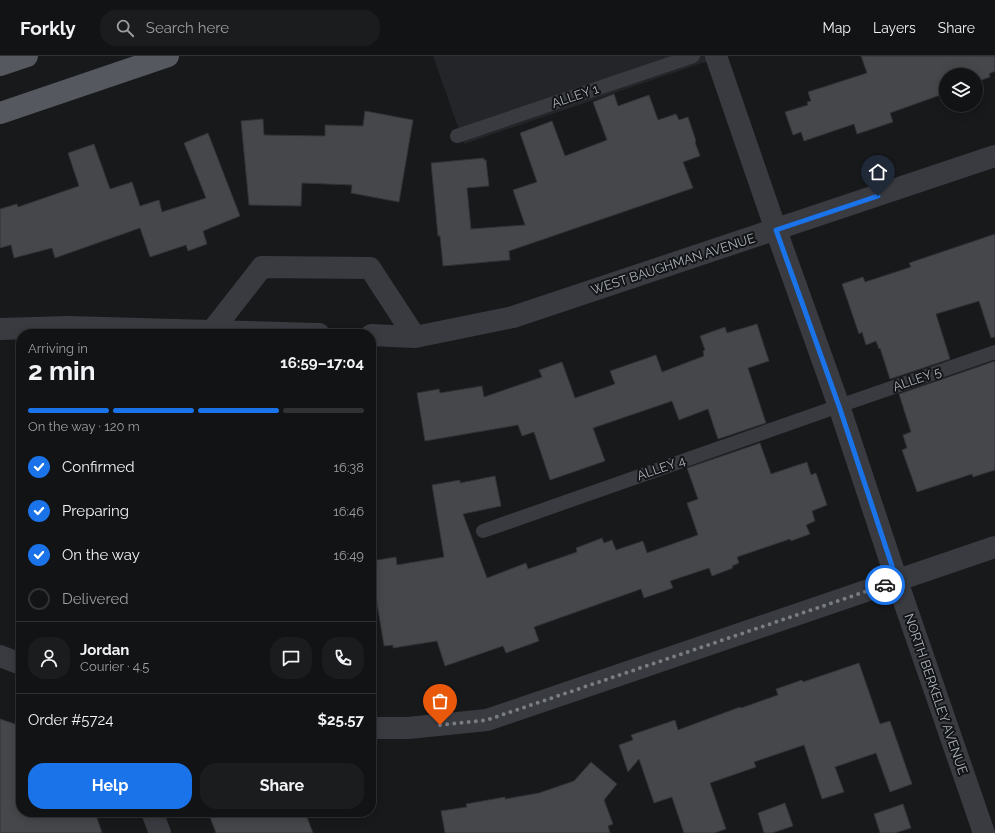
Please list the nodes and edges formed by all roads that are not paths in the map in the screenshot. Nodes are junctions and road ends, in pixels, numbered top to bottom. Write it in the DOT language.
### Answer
graph roads {
  1 [pos="27,56"];
  2 [pos="168,56"];
  3 [pos="693,56"];
  4 [pos="716,56"];
  5 [pos="0,65"];
  6 [pos="0,112"];
  7 [pos="458,136"];
  8 [pos="995,156"];
  9 [pos="776,230"];
  10 [pos="0,329"];
  11 [pos="140,329"];
  12 [pos="214,329"];
  13 [pos="376,336"];
  14 [pos="415,337"];
  15 [pos="995,352"];
  16 [pos="839,406"];
  17 [pos="483,531"];
  18 [pos="995,547"];
  19 [pos="897,581"];
  20 [pos="0,656"];
  21 [pos="16,662"];
  22 [pos="376,728"];
  23 [pos="154,817"];
  24 [pos="160,833"];
  25 [pos="984,833"];
  1 -- 5 [label="main road"];
  2 -- 6 [label="main road"];
  3 -- 7 [label="lane, ALLEY 1"];
  4 -- 9 [label="street, NORTH BERKELEY AVENUE"];
  8 -- 9 [label="street, WEST BAUGHMAN AVENUE"];
  9 -- 14 [label="street, WEST BAUGHMAN AVENUE"];
  9 -- 16 [label="street, NORTH BERKELEY AVENUE"];
  10 -- 11 [label="street"];
  12 -- 14 [label="street"];
  13 -- 14 [label="street, WEST BAUGHMAN AVENUE"];
  15 -- 16 [label="lane, ALLEY 5"];
  16 -- 17 [label="lane, ALLEY 4"];
  16 -- 19 [label="street, NORTH BERKELEY AVENUE"];
  18 -- 19 [label="street"];
  19 -- 22 [label="street"];
  19 -- 25 [label="street, NORTH BERKELEY AVENUE"];
  20 -- 21 [label="street"];
  23 -- 24 [label="street"];
}
